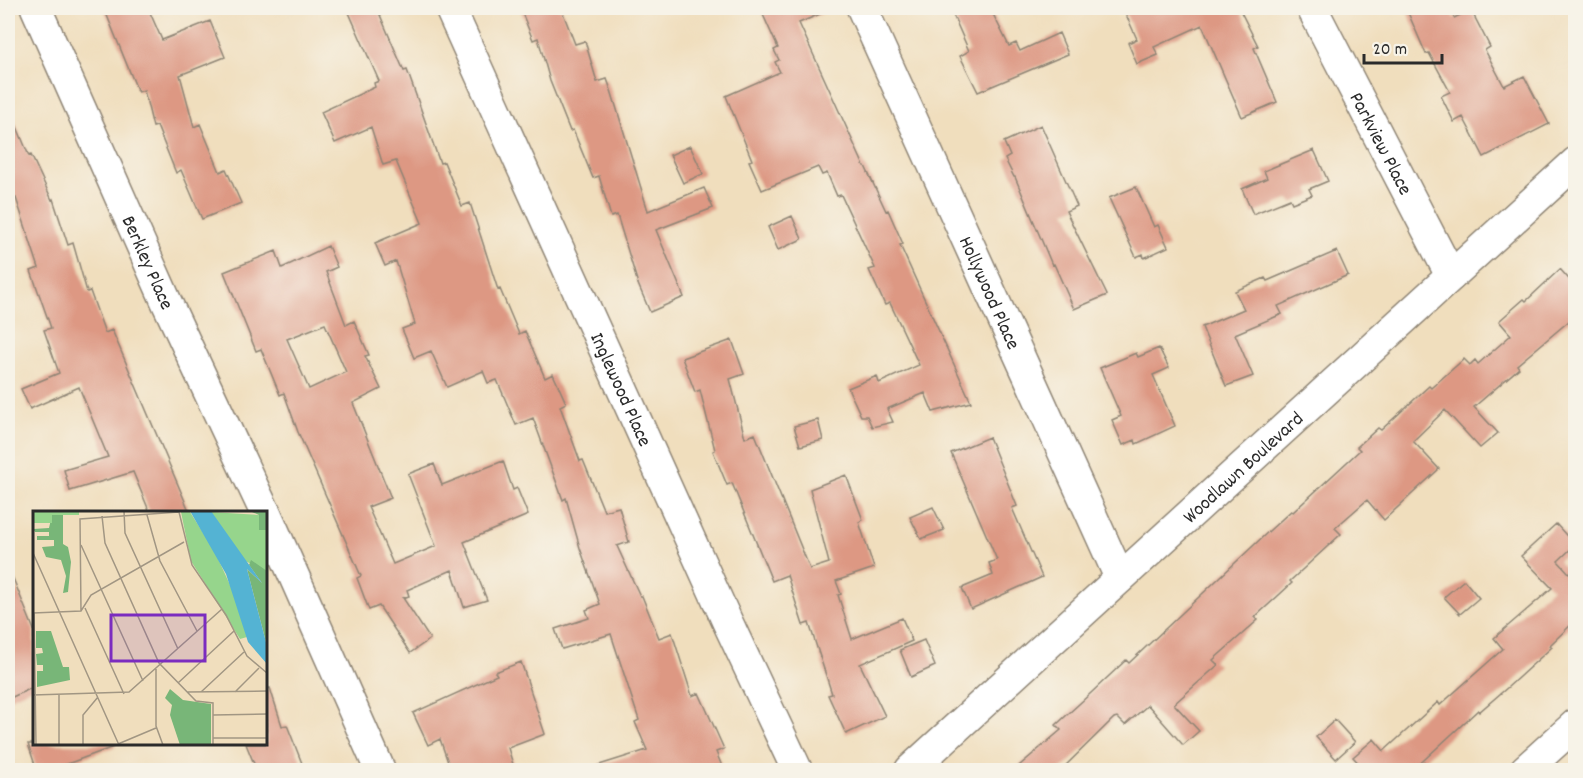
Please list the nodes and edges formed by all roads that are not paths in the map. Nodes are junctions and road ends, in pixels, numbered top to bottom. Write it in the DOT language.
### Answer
graph roads {
  1 [pos="36,8"];
  2 [pos="450,8"];
  3 [pos="861,8"];
  4 [pos="1312,8"];
  5 [pos="1575,162"];
  6 [pos="1451,276"];
  7 [pos="264,511"];
  8 [pos="267,517"];
  9 [pos="1120,578"];
  10 [pos="1575,724"];
  11 [pos="380,771"];
  12 [pos="797,771"];
  13 [pos="909,771"];
  14 [pos="1526,771"];
  1 -- 7 [label="street, Berkley Place"];
  2 -- 12 [label="street, Inglewood Place"];
  3 -- 9 [label="street, Hollywood Place"];
  4 -- 6 [label="street, Parkview Place"];
  5 -- 6 [label="street, Woodlawn Boulevard"];
  6 -- 9 [label="street, Woodlawn Boulevard"];
  8 -- 11 [label="street, Berkley Place"];
  9 -- 13 [label="street, Woodlawn Boulevard"];
  10 -- 14 [label="street"];
}
